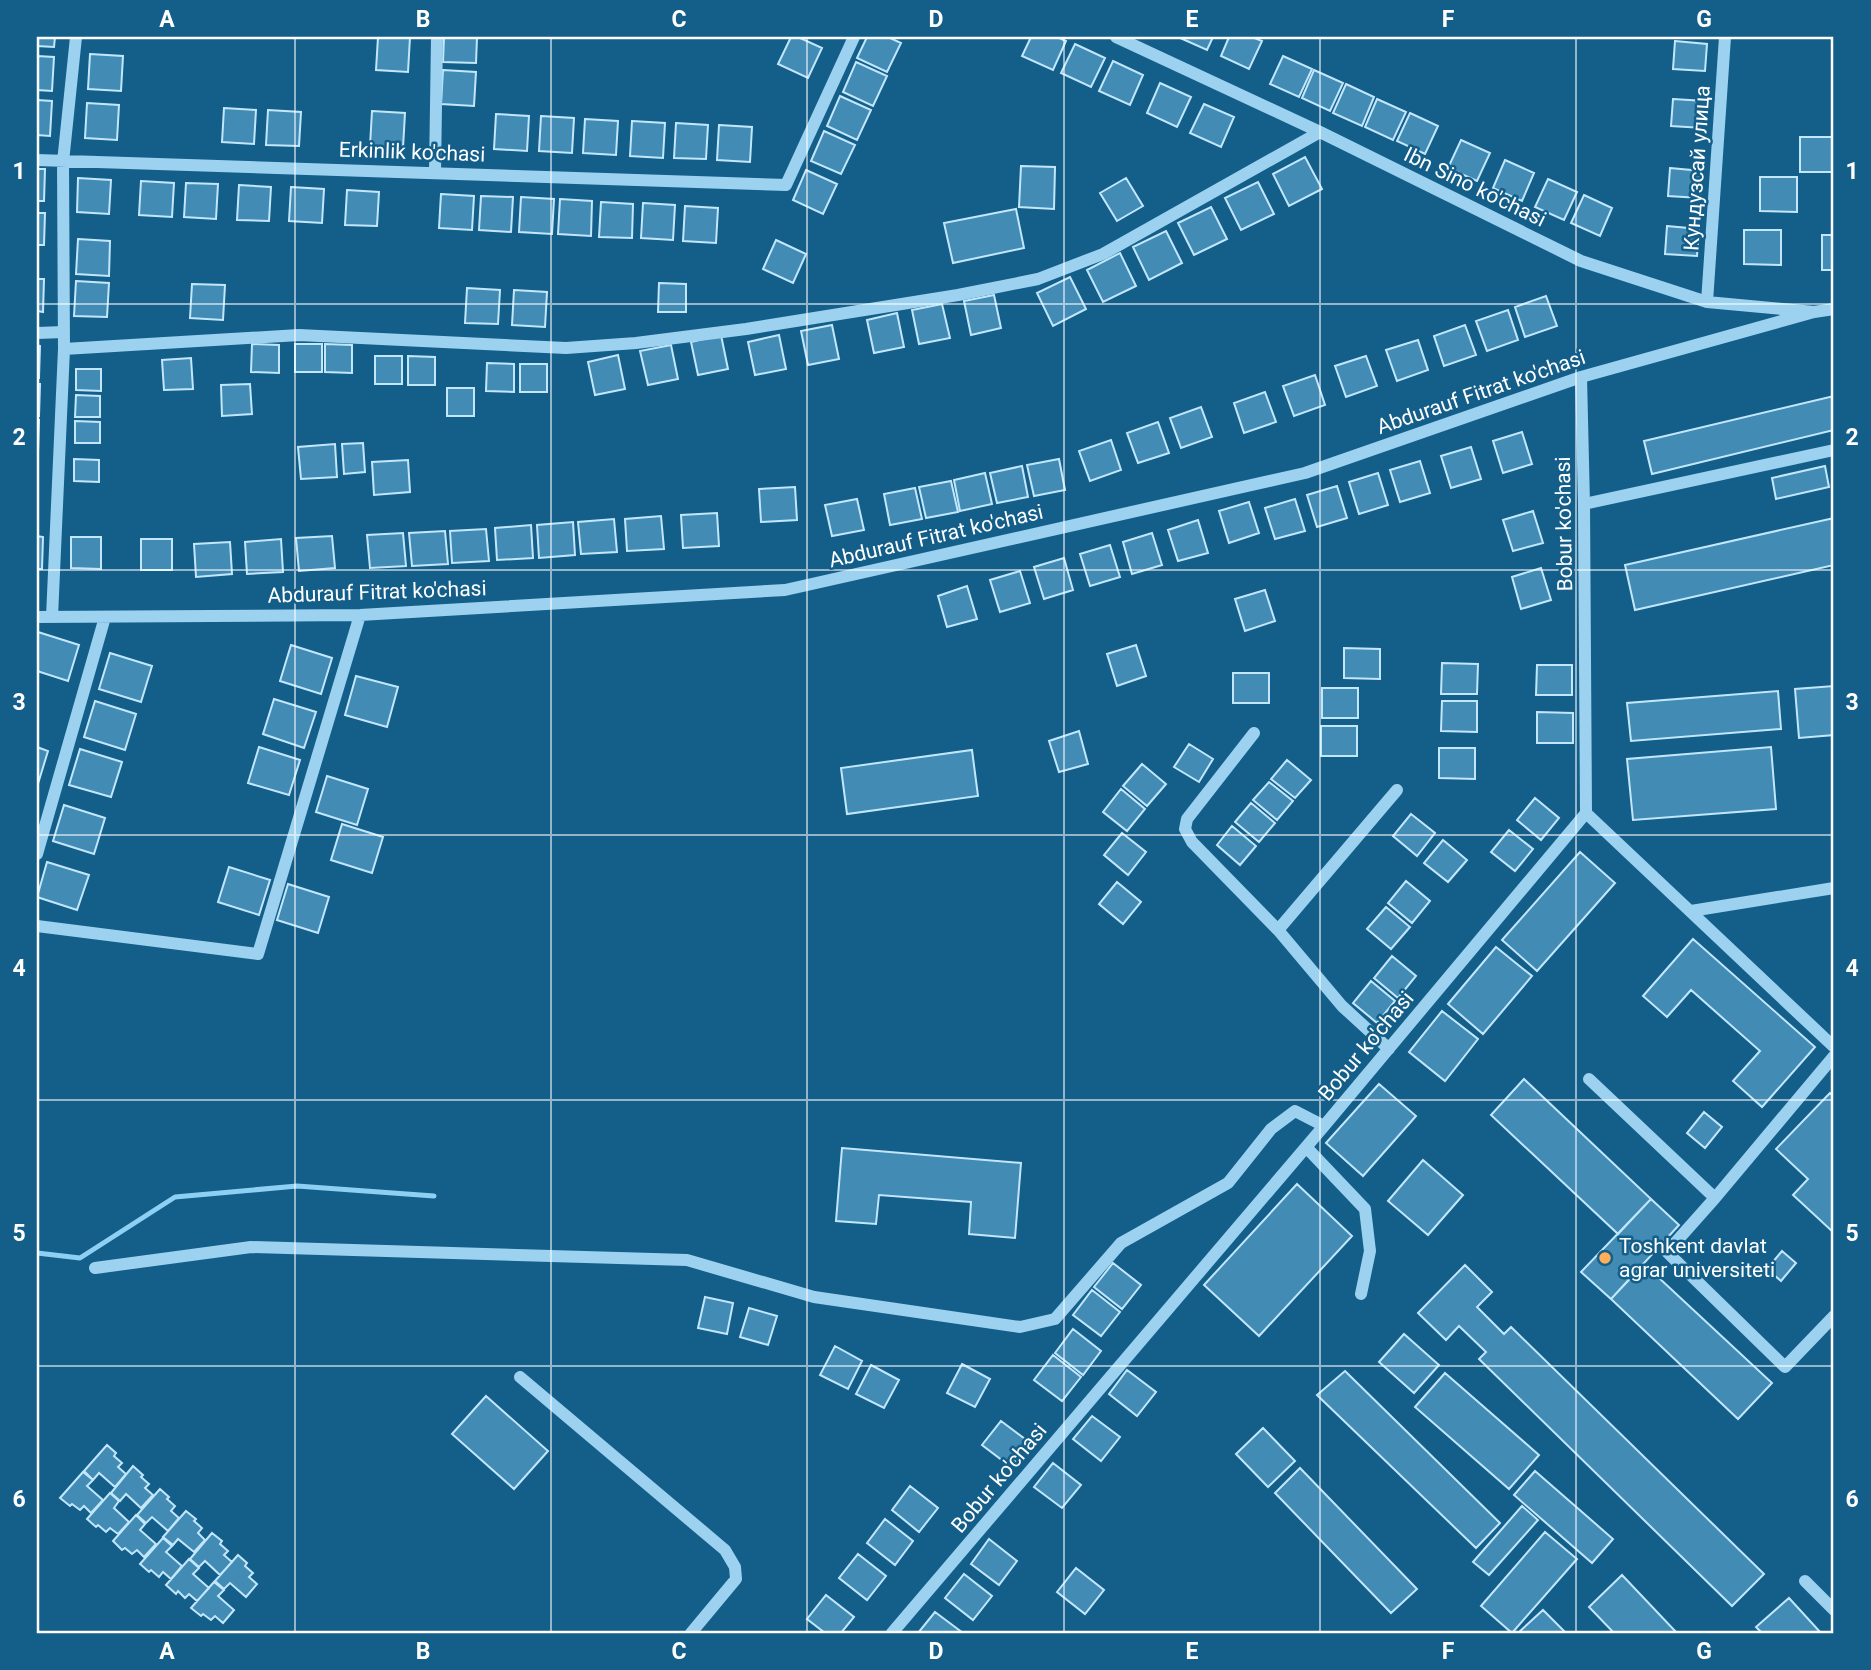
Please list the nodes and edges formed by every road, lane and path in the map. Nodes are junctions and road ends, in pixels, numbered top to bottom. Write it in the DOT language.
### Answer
graph roads {
  1 [pos="76,37"];
  2 [pos="437,37"];
  3 [pos="854,37"];
  4 [pos="1116,37"];
  5 [pos="1725,37"];
  6 [pos="1320,132"];
  7 [pos="37,160"];
  8 [pos="63,162"];
  9 [pos="435,172"];
  10 [pos="1707,302"];
  11 [pos="1834,309"];
  12 [pos="1814,312"];
  13 [pos="64,332"];
  14 [pos="37,333"];
  15 [pos="64,349"];
  16 [pos="1581,377"];
  17 [pos="1834,450"];
  18 [pos="1584,504"];
  19 [pos="360,615"];
  20 [pos="37,617"];
  21 [pos="52,617"];
  22 [pos="105,617"];
  23 [pos="1254,733"];
  24 [pos="1397,790"];
  25 [pos="1586,813"];
  26 [pos="37,854"];
  27 [pos="1834,888"];
  28 [pos="1691,911"];
  29 [pos="37,926"];
  30 [pos="1278,930"];
  31 [pos="1834,1047"];
  32 [pos="1389,1049"];
  33 [pos="1834,1056"];
  34 [pos="1589,1079"];
  35 [pos="1324,1126"];
  36 [pos="1306,1147"];
  37 [pos="1715,1198"];
  38 [pos="95,1268"];
  39 [pos="1361,1294"];
  40 [pos="1834,1316"];
  41 [pos="520,1377"];
  42 [pos="1805,1581"];
  43 [pos="1834,1610"];
  44 [pos="691,1633"];
  45 [pos="892,1633"];
  1 -- 8 [label="street"];
  2 -- 9 [label="street"];
  3 -- 9 [label="street, Erkinlik ko'chasi"];
  4 -- 6 [label="street, Ibn Sino ko'chasi"];
  5 -- 10 [label="street, Кундузсай улица"];
  6 -- 10 [label="street, Ibn Sino ko'chasi"];
  6 -- 15 [label="street"];
  7 -- 8 [label="street, Erkinlik ko'chasi"];
  8 -- 9 [label="street, Erkinlik ko'chasi"];
  8 -- 13 [label="street"];
  10 -- 12 [label="street, Ibn Sino ko'chasi"];
  11 -- 12 [label="street, Ibn Sino ko'chasi"];
  12 -- 16 [label="street, Abdurauf Fitrat ko'chasi"];
  13 -- 14 [label="street"];
  13 -- 15 [label="street"];
  15 -- 21 [label="street"];
  16 -- 18 [label="street, Bobur ko'chasi"];
  16 -- 19 [label="street, Abdurauf Fitrat ko'chasi"];
  17 -- 18 [label="street"];
  18 -- 25 [label="street, Bobur ko'chasi"];
  19 -- 22 [label="street, Abdurauf Fitrat ko'chasi"];
  19 -- 29 [label="street"];
  20 -- 21 [label="street, Abdurauf Fitrat ko'chasi"];
  21 -- 22 [label="street, Abdurauf Fitrat ko'chasi"];
  22 -- 26 [label="street"];
  23 -- 30 [label="street"];
  24 -- 30 [label="street"];
  25 -- 28 [label="street"];
  25 -- 32 [label="street, Bobur ko'chasi"];
  27 -- 28 [label="street"];
  28 -- 31 [label="street"];
  30 -- 32 [label="street"];
  32 -- 35 [label="street, Bobur ko'chasi"];
  33 -- 37 [label="street"];
  34 -- 37 [label="street"];
  35 -- 36 [label="street, Bobur ko'chasi"];
  35 -- 38 [label="street"];
  36 -- 39 [label="street"];
  36 -- 45 [label="street, Bobur ko'chasi"];
  37 -- 40 [label="street"];
  41 -- 44 [label="street"];
  42 -- 43 [label="street"];
}
